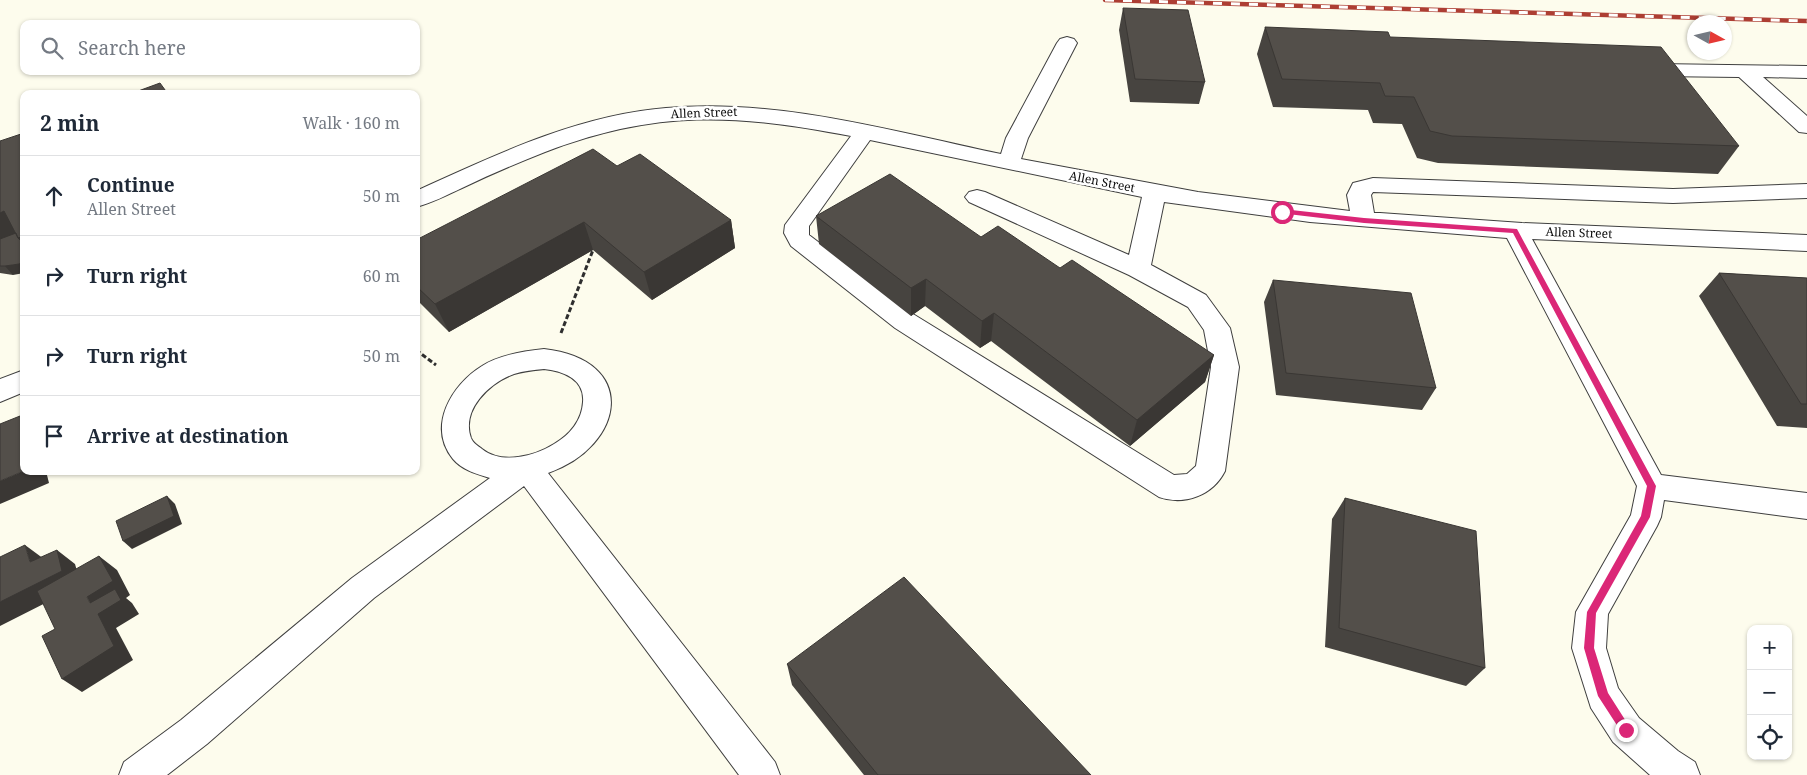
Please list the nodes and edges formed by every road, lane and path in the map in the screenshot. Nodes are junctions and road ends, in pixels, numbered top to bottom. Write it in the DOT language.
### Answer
graph roads {
  1 [pos="1067,43"];
  2 [pos="1656,70"];
  3 [pos="1744,71"];
  4 [pos="1807,72"];
  5 [pos="1807,127"];
  6 [pos="865,132"];
  7 [pos="1008,162"];
  8 [pos="1807,191"];
  9 [pos="1155,192"];
  10 [pos="977,197"];
  11 [pos="420,198"];
  12 [pos="1364,220"];
  13 [pos="1515,230"];
  14 [pos="1807,243"];
  15 [pos="593,250"];
  16 [pos="1138,269"];
  17 [pos="420,353"];
  18 [pos="551,360"];
  19 [pos="436,365"];
  20 [pos="20,382"];
  21 [pos="0,390"];
  22 [pos="526,468"];
  23 [pos="1652,486"];
  24 [pos="1807,506"];
  25 [pos="137,775"];
  26 [pos="762,775"];
  27 [pos="1682,775"];
  1 -- 7 [label="street"];
  2 -- 3 [label="street"];
  3 -- 4 [label="street"];
  3 -- 5 [label="street"];
  6 -- 7 [label="street, Allen Street"];
  6 -- 11 [label="street, Allen Street"];
  6 -- 16 [label="street"];
  7 -- 9 [label="street, Allen Street"];
  8 -- 12 [label="street"];
  9 -- 12 [label="street, Allen Street"];
  9 -- 16 [label="street"];
  10 -- 16 [label="street"];
  12 -- 13 [label="street, Allen Street"];
  13 -- 14 [label="street, Allen Street"];
  13 -- 23 [label="street"];
  15 -- 18 [label="path"];
  17 -- 19 [label="path"];
  18 -- 22 [label="street"];
  18 -- 22 [label="street"];
  20 -- 21 [label="street"];
  22 -- 25 [label="street"];
  22 -- 26 [label="street"];
  23 -- 24 [label="street"];
  23 -- 27 [label="street"];
}
